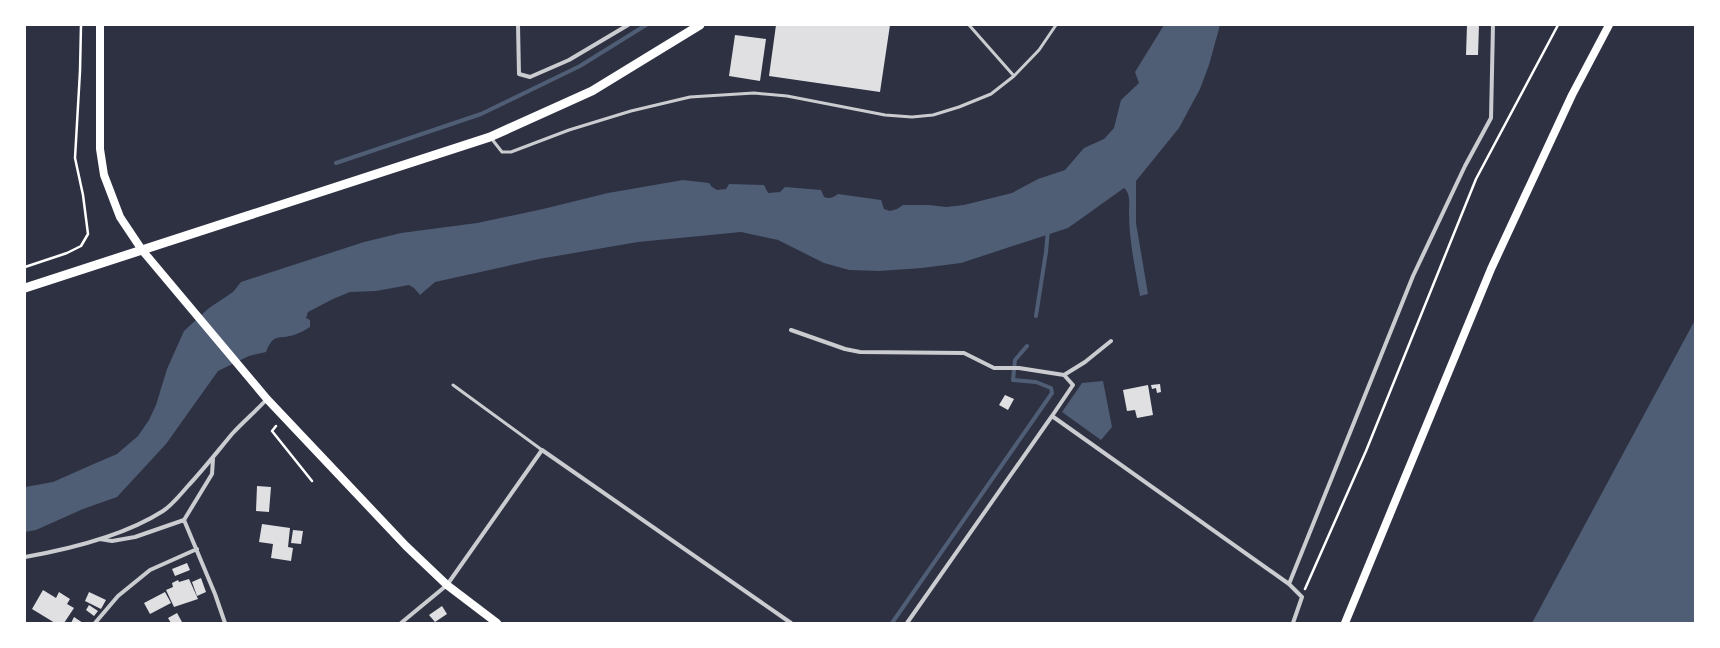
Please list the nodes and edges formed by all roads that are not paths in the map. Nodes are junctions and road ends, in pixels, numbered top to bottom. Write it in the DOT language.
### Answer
graph roads {
  1 [pos="100,25"];
  2 [pos="518,25"];
  3 [pos="628,25"];
  4 [pos="700,25"];
  5 [pos="970,25"];
  6 [pos="1056,25"];
  7 [pos="1493,25"];
  8 [pos="1609,25"];
  9 [pos="1014,76"];
  10 [pos="490,137"];
  11 [pos="142,250"];
  12 [pos="25,288"];
  13 [pos="791,330"];
  14 [pos="1111,341"];
  15 [pos="1064,375"];
  16 [pos="453,385"];
  17 [pos="265,396"];
  18 [pos="1052,416"];
  19 [pos="542,450"];
  20 [pos="214,458"];
  21 [pos="184,520"];
  22 [pos="99,539"];
  23 [pos="197,549"];
  24 [pos="25,557"];
  25 [pos="1289,584"];
  26 [pos="447,585"];
  27 [pos="95,623"];
  28 [pos="225,623"];
  29 [pos="401,623"];
  30 [pos="497,623"];
  31 [pos="791,623"];
  32 [pos="907,623"];
  33 [pos="1293,623"];
  34 [pos="1345,623"];
  1 -- 11 [label="main road"];
  2 -- 3 [label="street"];
  4 -- 10 [label="main road"];
  5 -- 9 [label="lane"];
  6 -- 9 [label="lane"];
  7 -- 25 [label="street"];
  8 -- 34 [label="main road"];
  9 -- 10 [label="lane"];
  10 -- 11 [label="main road"];
  11 -- 12 [label="main road"];
  11 -- 17 [label="main road"];
  13 -- 15 [label="street"];
  14 -- 15 [label="street"];
  15 -- 18 [label="street"];
  16 -- 19 [label="lane"];
  17 -- 20 [label="street"];
  17 -- 26 [label="main road"];
  18 -- 25 [label="street"];
  18 -- 32 [label="street"];
  19 -- 26 [label="street"];
  19 -- 31 [label="street"];
  20 -- 21 [label="street"];
  20 -- 22 [label="street"];
  21 -- 22 [label="street"];
  21 -- 23 [label="street"];
  22 -- 24 [label="street"];
  23 -- 27 [label="street"];
  23 -- 28 [label="street"];
  25 -- 33 [label="street"];
  26 -- 29 [label="street"];
  26 -- 30 [label="main road"];
}
